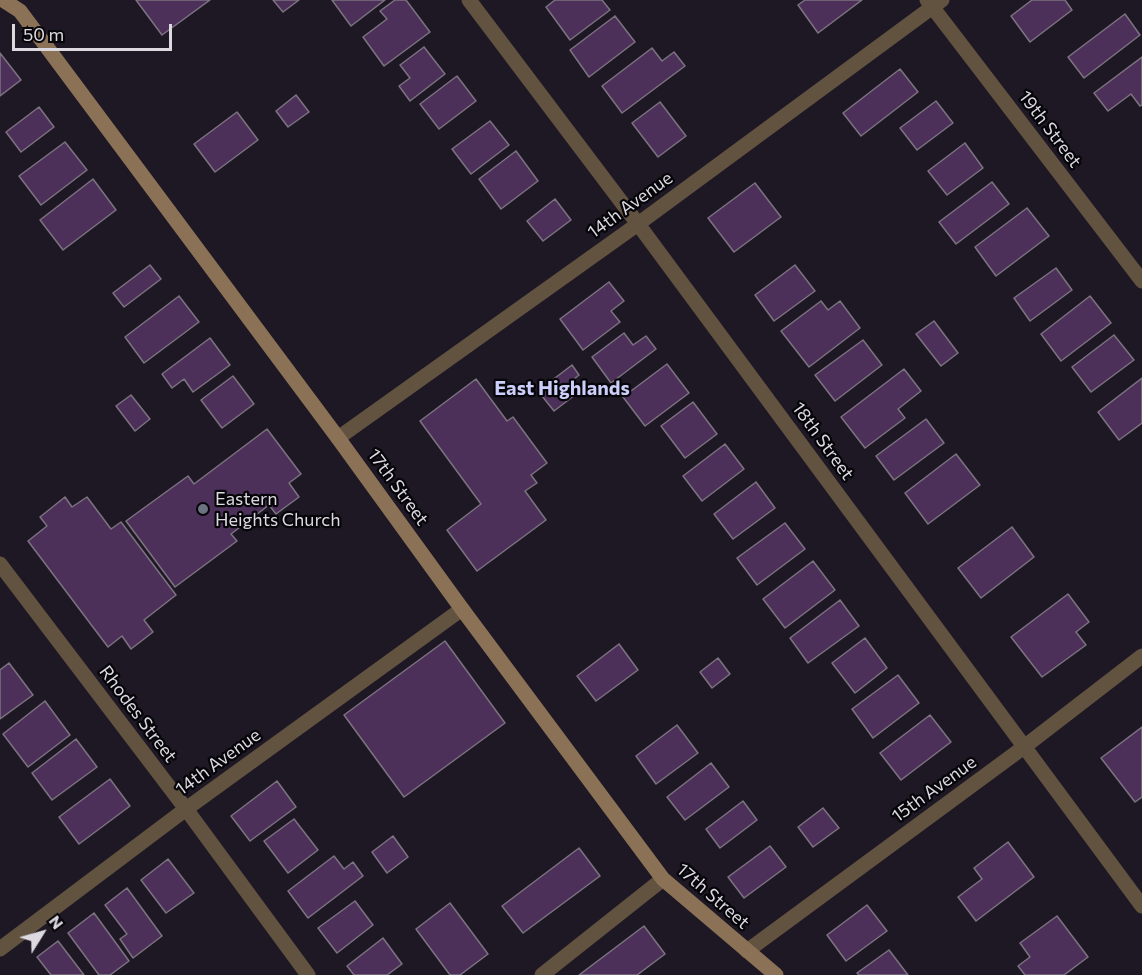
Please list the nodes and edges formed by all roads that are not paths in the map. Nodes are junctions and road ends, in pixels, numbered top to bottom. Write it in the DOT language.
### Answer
graph roads {
  1 [pos="3,0"];
  2 [pos="469,0"];
  3 [pos="934,2"];
  4 [pos="16,6"];
  5 [pos="638,224"];
  6 [pos="1142,281"];
  7 [pos="338,438"];
  8 [pos="0,564"];
  9 [pos="462,609"];
  10 [pos="1142,656"];
  11 [pos="1024,747"];
  12 [pos="186,809"];
  13 [pos="663,879"];
  14 [pos="1142,906"];
  15 [pos="0,949"];
  16 [pos="747,951"];
  17 [pos="308,975"];
  18 [pos="542,975"];
  19 [pos="776,975"];
  1 -- 4 [label="street"];
  2 -- 5 [label="street, 18th Street"];
  3 -- 5 [label="street, 14th Avenue"];
  3 -- 6 [label="street, 19th Street"];
  4 -- 7 [label="street, 17th Street"];
  5 -- 7 [label="street, 14th Avenue"];
  5 -- 11 [label="street, 18th Street"];
  7 -- 9 [label="street, 17th Street"];
  8 -- 12 [label="street, Rhodes Street"];
  9 -- 12 [label="street, 14th Avenue"];
  9 -- 13 [label="street, 17th Street"];
  10 -- 11 [label="street, 15th Avenue"];
  11 -- 14 [label="street, 18th Street"];
  11 -- 16 [label="street, 15th Avenue"];
  12 -- 15 [label="street, 14th Avenue"];
  12 -- 17 [label="street, Rhodes Street"];
  13 -- 16 [label="street, 17th Street"];
  13 -- 18 [label="street"];
  16 -- 19 [label="street, 17th Street"];
}
